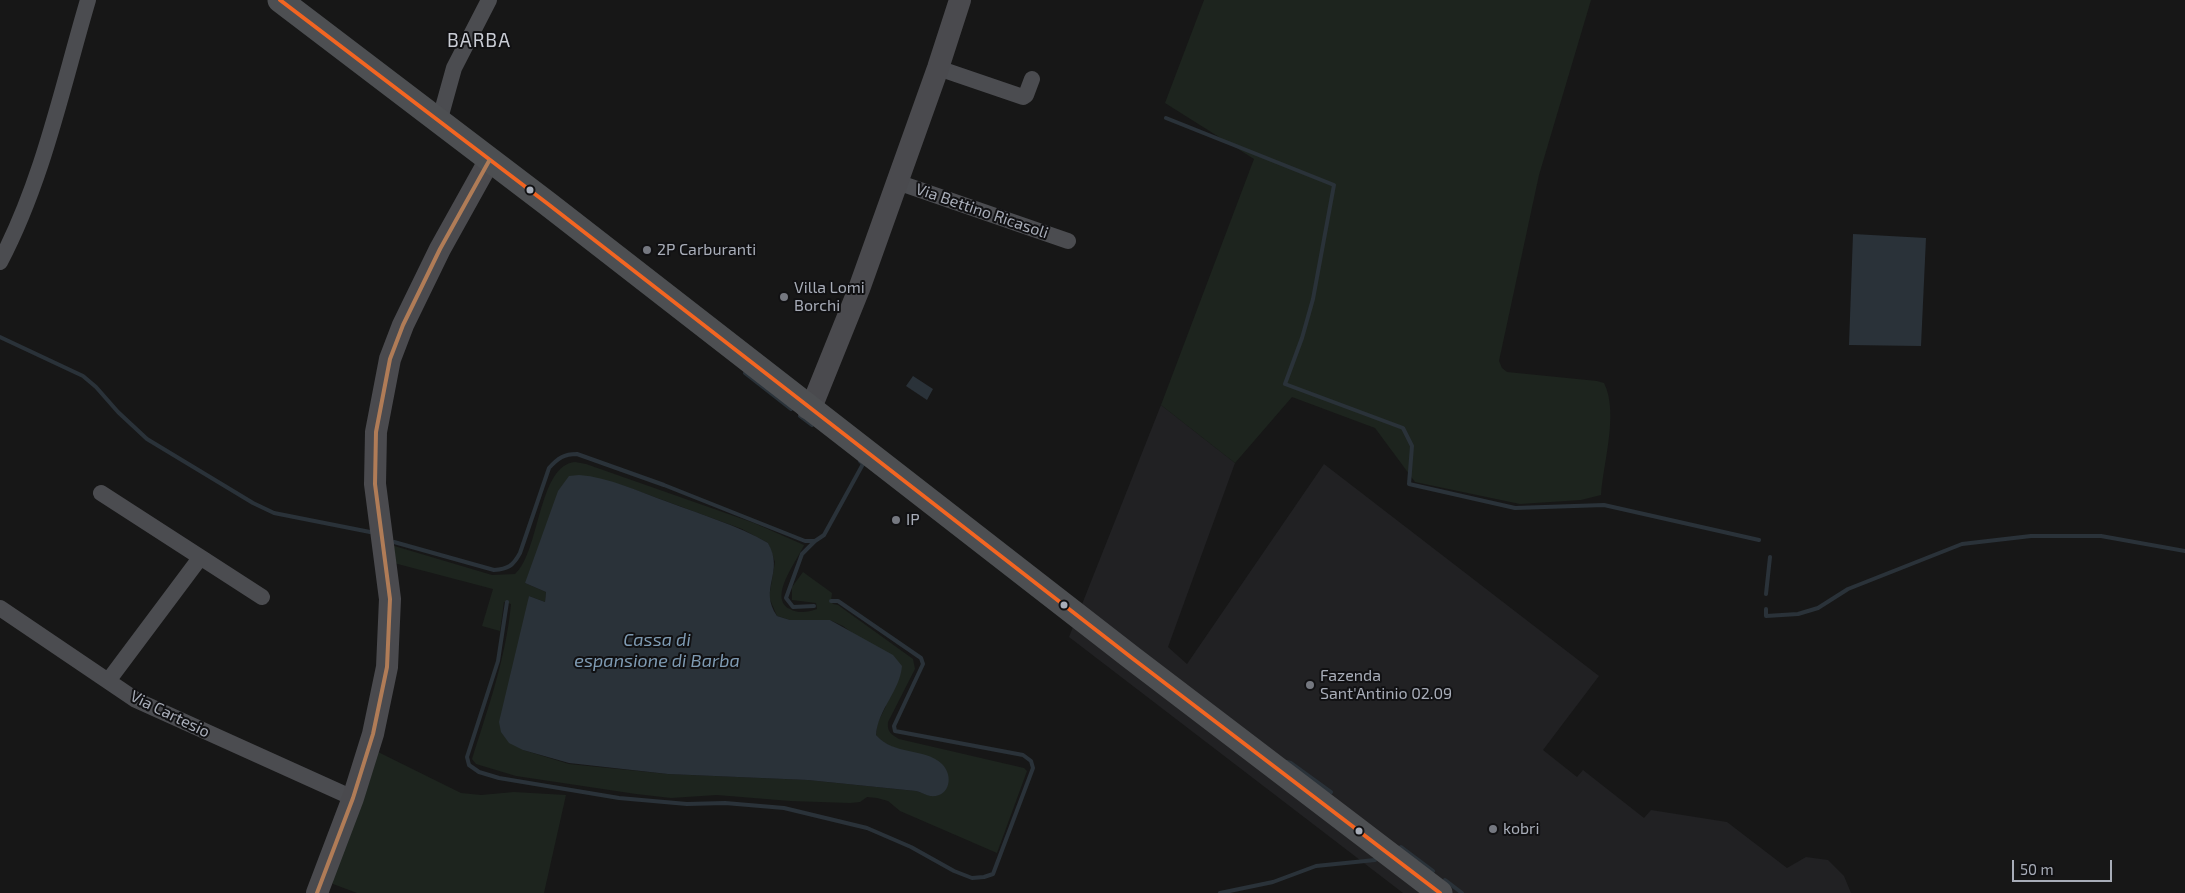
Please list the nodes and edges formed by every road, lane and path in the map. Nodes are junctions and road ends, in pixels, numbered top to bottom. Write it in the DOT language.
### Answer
graph roads {
  1 [pos="88,0"];
  2 [pos="280,0"];
  3 [pos="489,0"];
  4 [pos="960,0"];
  5 [pos="938,68"];
  6 [pos="1032,79"];
  7 [pos="439,122"];
  8 [pos="489,161"];
  9 [pos="897,182"];
  10 [pos="1068,240"];
  11 [pos="0,262"];
  12 [pos="807,408"];
  13 [pos="101,493"];
  14 [pos="200,558"];
  15 [pos="262,596"];
  16 [pos="0,608"];
  17 [pos="108,681"];
  18 [pos="353,798"];
  19 [pos="317,893"];
  20 [pos="1440,893"];
  1 -- 11 [label="street"];
  2 -- 7 [label="main road"];
  3 -- 7 [label="street"];
  4 -- 5 [label="street, Via Bettino Ricasoli"];
  5 -- 6 [label="street"];
  5 -- 9 [label="street, Via Bettino Ricasoli"];
  7 -- 8 [label="main road"];
  8 -- 12 [label="main road"];
  8 -- 18 [label="street"];
  9 -- 10 [label="street, Via Bettino Ricasoli"];
  9 -- 12 [label="street, Via Bettino Ricasoli"];
  12 -- 20 [label="main road"];
  13 -- 14 [label="street"];
  14 -- 15 [label="street"];
  14 -- 17 [label="street"];
  16 -- 17 [label="street, Via Cartesio"];
  17 -- 18 [label="street, Via Cartesio"];
  18 -- 19 [label="street"];
}
